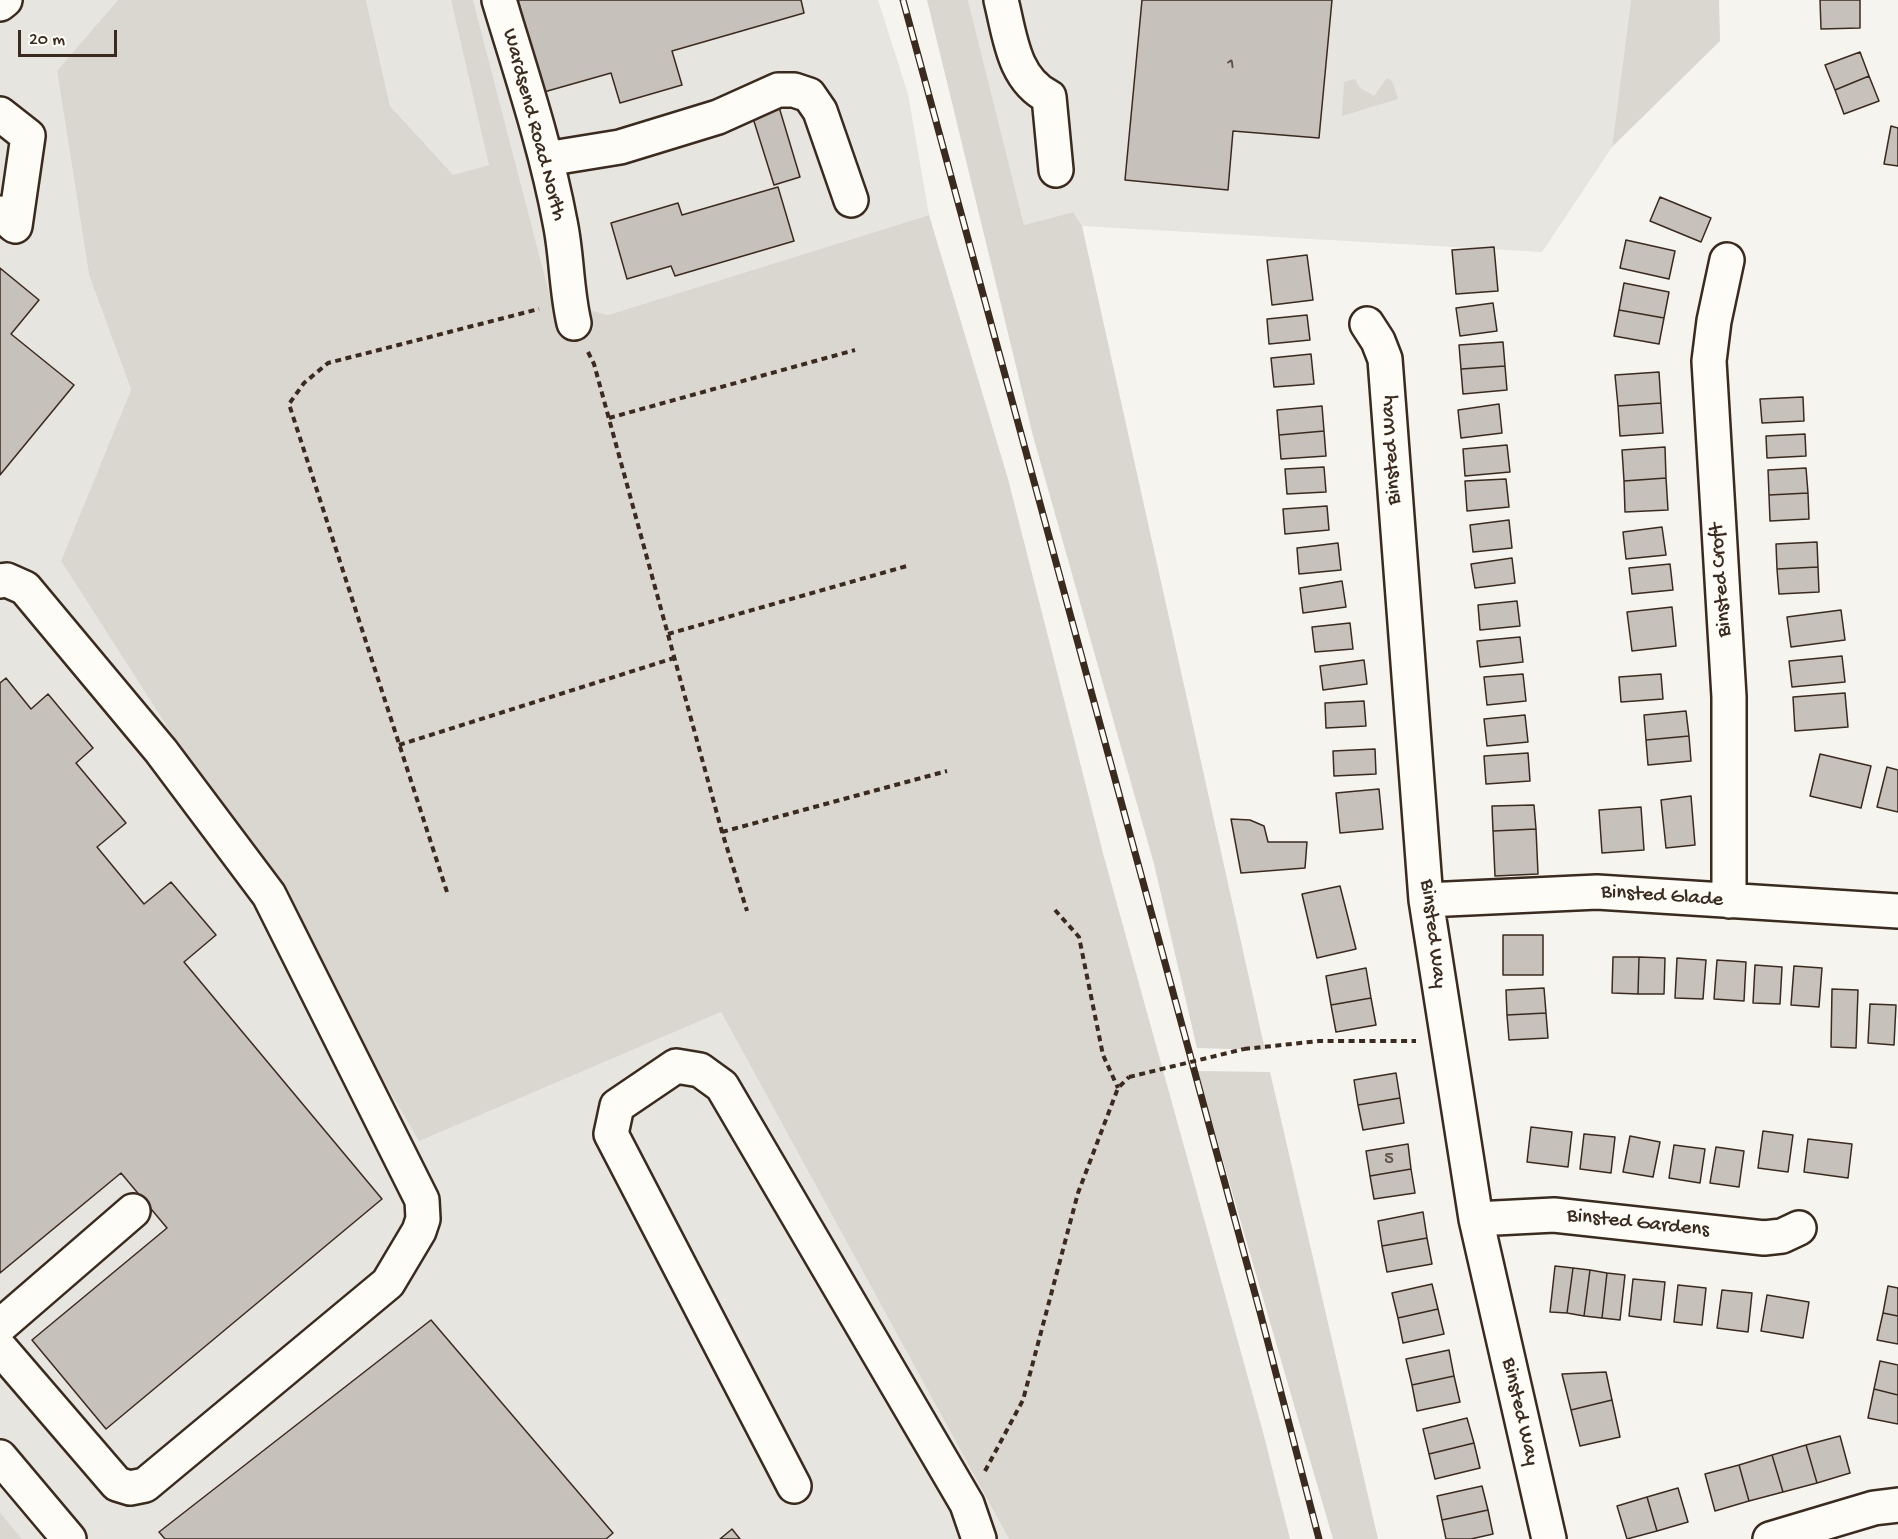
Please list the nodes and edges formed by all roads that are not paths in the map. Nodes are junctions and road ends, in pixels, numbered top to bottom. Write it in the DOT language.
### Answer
graph roads {
  1 [pos="5,0"];
  2 [pos="499,0"];
  3 [pos="1001,0"];
  4 [pos="0,4"];
  5 [pos="0,114"];
  6 [pos="546,159"];
  7 [pos="1056,170"];
  8 [pos="851,200"];
  9 [pos="0,213"];
  10 [pos="1727,260"];
  11 [pos="572,312"];
  12 [pos="1367,324"];
  13 [pos="0,581"];
  14 [pos="1426,900"];
  15 [pos="1729,901"];
  16 [pos="1898,911"];
  17 [pos="134,1211"];
  18 [pos="1476,1219"];
  19 [pos="1799,1228"];
  20 [pos="0,1326"];
  21 [pos="0,1348"];
  22 [pos="0,1457"];
  23 [pos="794,1486"];
  24 [pos="1898,1505"];
  25 [pos="69,1539"];
  26 [pos="978,1539"];
  27 [pos="1549,1539"];
  28 [pos="1770,1539"];
  1 -- 4 [label="street"];
  2 -- 6 [label="street, Wardsend Road North"];
  3 -- 7 [label="street"];
  5 -- 9 [label="street"];
  6 -- 8 [label="street"];
  6 -- 11 [label="street, Wardsend Road North"];
  10 -- 15 [label="street, Binsted Croft"];
  12 -- 14 [label="street, Binsted Way"];
  13 -- 21 [label="street"];
  14 -- 15 [label="street, Binsted Glade"];
  14 -- 18 [label="street, Binsted Way"];
  15 -- 16 [label="street, Binsted Glade"];
  17 -- 20 [label="street"];
  18 -- 19 [label="street, Binsted Gardens"];
  18 -- 27 [label="street, Binsted Way"];
  22 -- 25 [label="street"];
  23 -- 26 [label="street"];
  24 -- 28 [label="street"];
}
